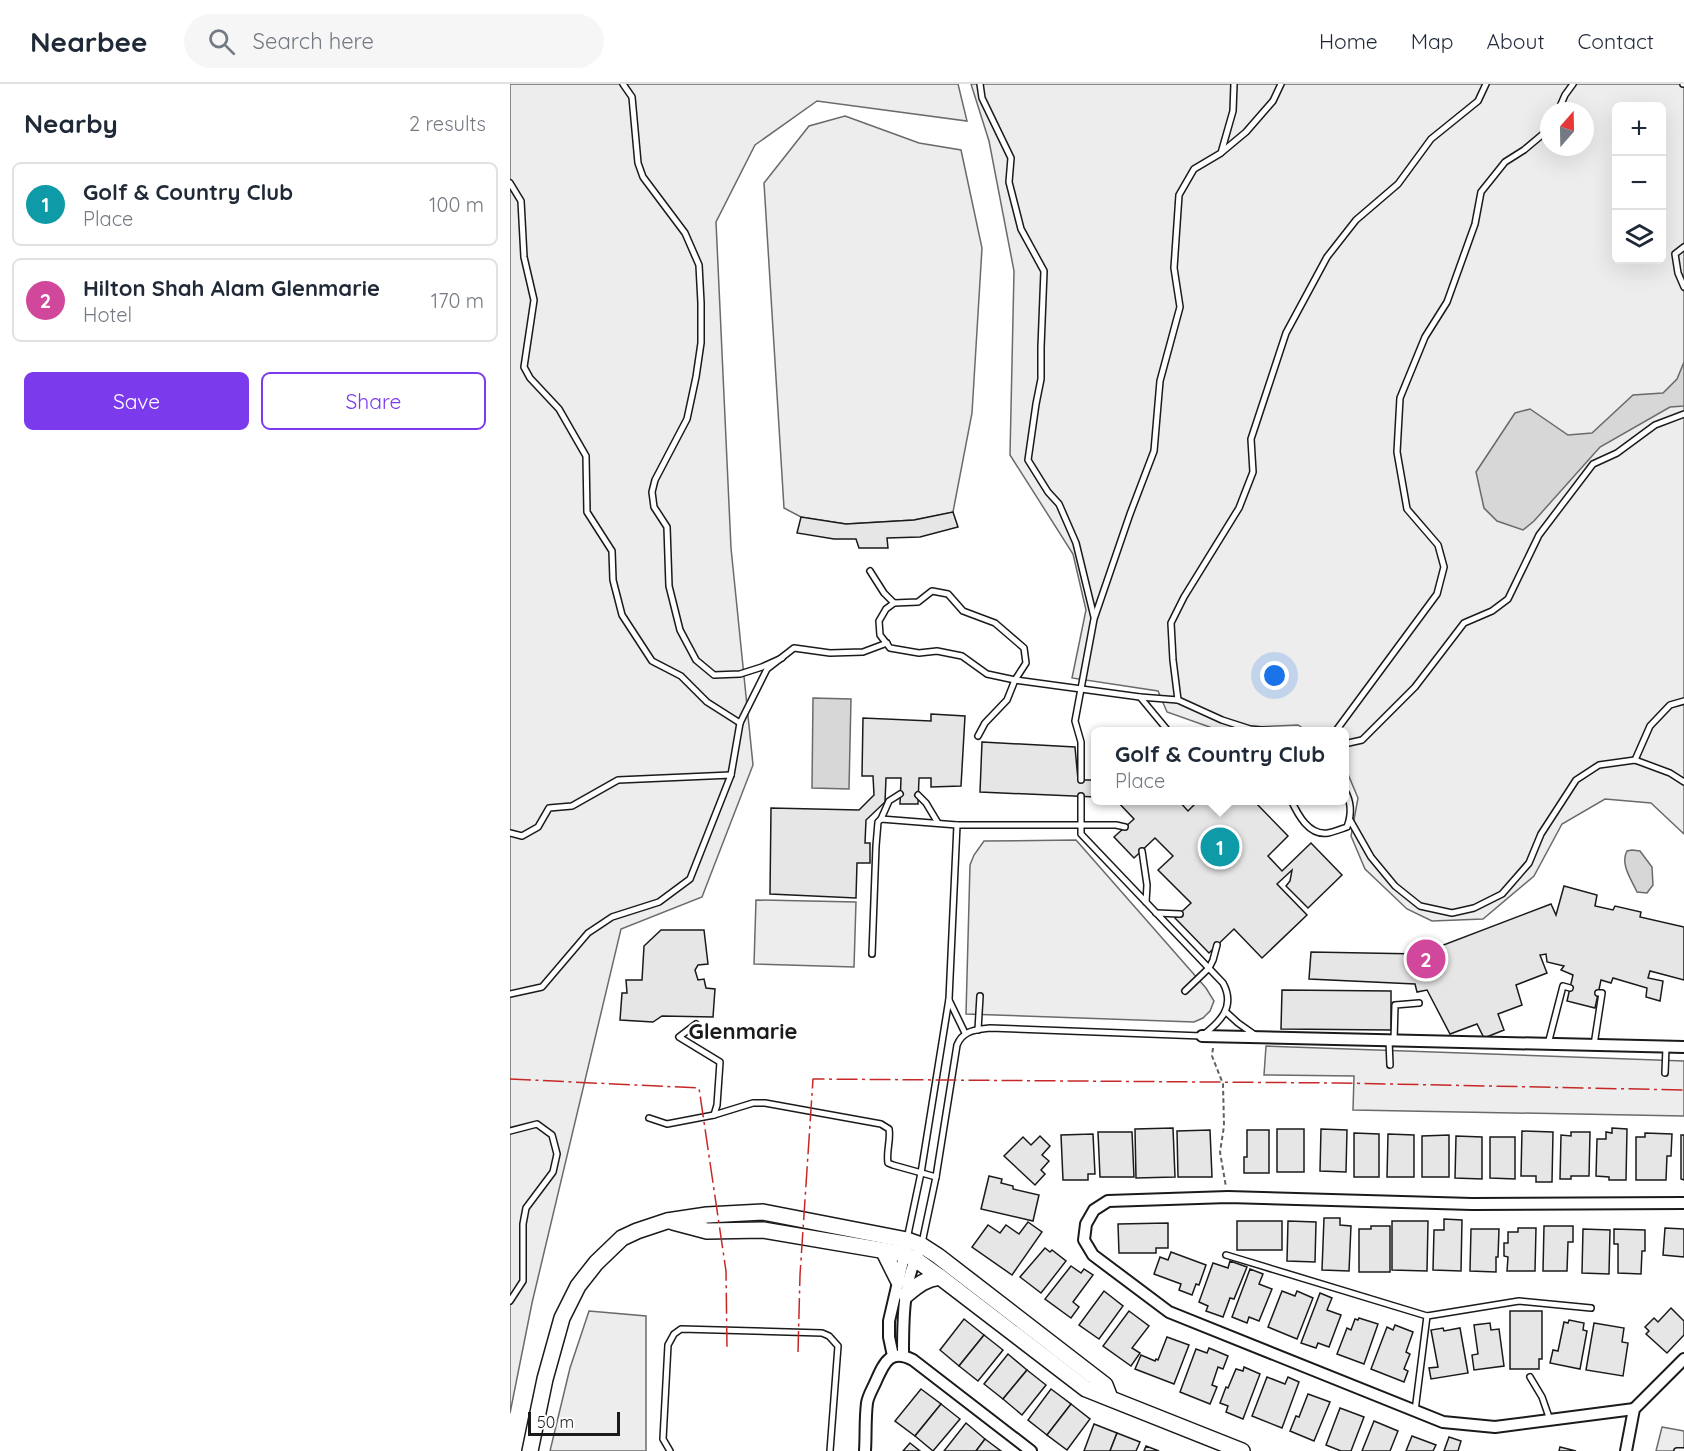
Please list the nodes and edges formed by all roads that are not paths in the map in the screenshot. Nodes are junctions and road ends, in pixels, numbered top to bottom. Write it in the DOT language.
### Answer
graph roads {
  1 [pos="623,84"];
  2 [pos="980,84"];
  3 [pos="1234,84"];
  4 [pos="1281,84"];
  5 [pos="1486,84"];
  6 [pos="1573,84"];
  7 [pos="1562,102"];
  8 [pos="1540,137"];
  9 [pos="1221,153"];
  10 [pos="510,183"];
  11 [pos="1684,247"];
  12 [pos="1684,287"];
  13 [pos="1684,414"];
  14 [pos="870,571"];
  15 [pos="894,603"];
  16 [pos="1094,619"];
  17 [pos="887,643"];
  18 [pos="782,658"];
  19 [pos="1015,680"];
  20 [pos="1081,688"];
  21 [pos="1140,697"];
  22 [pos="1178,700"];
  23 [pos="1684,701"];
  24 [pos="740,723"];
  25 [pos="1235,724"];
  26 [pos="1165,727"];
  27 [pos="1236,727"];
  28 [pos="1244,727"];
  29 [pos="1339,727"];
  30 [pos="978,736"];
  31 [pos="1349,743"];
  32 [pos="1635,760"];
  33 [pos="731,775"];
  34 [pos="1081,780"];
  35 [pos="1684,782"];
  36 [pos="900,794"];
  37 [pos="918,795"];
  38 [pos="1081,796"];
  39 [pos="1349,802"];
  40 [pos="1293,805"];
  41 [pos="882,819"];
  42 [pos="1350,820"];
  43 [pos="938,823"];
  44 [pos="957,825"];
  45 [pos="1081,825"];
  46 [pos="1125,827"];
  47 [pos="510,833"];
  48 [pos="1142,850"];
  49 [pos="1146,902"];
  50 [pos="1156,913"];
  51 [pos="1180,914"];
  52 [pos="1217,945"];
  53 [pos="872,954"];
  54 [pos="1209,968"];
  55 [pos="1570,988"];
  56 [pos="1185,991"];
  57 [pos="1598,993"];
  58 [pos="510,994"];
  59 [pos="980,996"];
  60 [pos="949,999"];
  61 [pos="1419,1003"];
  62 [pos="1226,1012"];
  63 [pos="696,1024"];
  64 [pos="978,1030"];
  65 [pos="965,1033"];
  66 [pos="1208,1036"];
  67 [pos="1260,1038"];
  68 [pos="1391,1041"];
  69 [pos="1548,1044"];
  70 [pos="1594,1045"];
  71 [pos="1666,1046"];
  72 [pos="1684,1047"];
  73 [pos="1390,1065"];
  74 [pos="1665,1073"];
  75 [pos="714,1115"];
  76 [pos="649,1118"];
  77 [pos="510,1131"];
  78 [pos="921,1173"];
  79 [pos="936,1177"];
  80 [pos="1684,1203"];
  81 [pos="915,1208"];
  82 [pos="929,1212"];
  83 [pos="667,1221"];
  84 [pos="912,1249"];
  85 [pos="883,1250"];
  86 [pos="1226,1255"];
  87 [pos="940,1277"];
  88 [pos="898,1280"];
  89 [pos="906,1295"];
  90 [pos="510,1301"];
  91 [pos="1591,1308"];
  92 [pos="1427,1316"];
  93 [pos="898,1355"];
  94 [pos="1684,1359"];
  95 [pos="1530,1377"];
  96 [pos="1110,1398"];
  97 [pos="1634,1409"];
  98 [pos="1415,1411"];
  99 [pos="1550,1420"];
  100 [pos="530,1451"];
  101 [pos="670,1451"];
  102 [pos="830,1451"];
  103 [pos="865,1451"];
  104 [pos="1031,1451"];
  105 [pos="1242,1451"];
  106 [pos="1626,1451"];
  107 [pos="1677,1451"];
  108 [pos="1683,1451"];
  1 -- 18 [label="lane"];
  2 -- 16 [label="lane"];
  3 -- 9 [label="lane"];
  4 -- 9 [label="lane"];
  5 -- 22 [label="lane"];
  6 -- 7 [label="lane"];
  8 -- 29 [label="lane"];
  9 -- 16 [label="lane"];
  10 -- 24 [label="lane"];
  11 -- 12 [label="lane"];
  13 -- 31 [label="lane"];
  14 -- 15 [label="lane"];
  15 -- 17 [label="lane"];
  15 -- 19 [label="lane"];
  16 -- 20 [label="lane"];
  17 -- 18 [label="lane"];
  17 -- 19 [label="lane"];
  18 -- 24 [label="lane"];
  19 -- 20 [label="lane"];
  19 -- 30 [label="lane"];
  20 -- 21 [label="lane"];
  20 -- 34 [label="lane"];
  21 -- 22 [label="lane"];
  21 -- 26 [label="lane"];
  22 -- 25 [label="lane"];
  23 -- 32 [label="lane"];
  24 -- 33 [label="lane"];
  25 -- 27 [label="lane"];
  25 -- 28 [label="lane"];
  32 -- 35 [label="lane"];
  32 -- 42 [label="lane"];
  33 -- 47 [label="lane"];
  33 -- 58 [label="lane"];
  36 -- 41 [label="lane"];
  37 -- 43 [label="lane"];
  38 -- 45 [label="lane"];
  39 -- 42 [label="lane"];
  40 -- 42 [label="lane"];
  41 -- 43 [label="lane"];
  41 -- 53 [label="lane"];
  43 -- 44 [label="lane"];
  44 -- 45 [label="lane"];
  44 -- 60 [label="lane"];
  45 -- 46 [label="lane"];
  45 -- 49 [label="lane"];
  48 -- 49 [label="lane"];
  49 -- 50 [label="lane"];
  50 -- 51 [label="lane"];
  50 -- 54 [label="lane"];
  52 -- 54 [label="lane"];
  54 -- 56 [label="lane"];
  54 -- 62 [label="lane"];
  55 -- 69 [label="lane"];
  57 -- 70 [label="lane"];
  59 -- 64 [label="lane"];
  60 -- 65 [label="lane"];
  60 -- 78 [label="lane"];
  61 -- 68 [label="lane"];
  62 -- 66 [label="lane"];
  62 -- 67 [label="lane"];
  63 -- 75 [label="lane"];
  64 -- 65 [label="lane"];
  64 -- 66 [label="lane"];
  65 -- 79 [label="lane"];
  66 -- 67 [label="street"];
  67 -- 68 [label="street"];
  68 -- 69 [label="street"];
  68 -- 73 [label="lane"];
  69 -- 70 [label="street"];
  70 -- 71 [label="street"];
  71 -- 72 [label="street"];
  71 -- 74 [label="lane"];
  75 -- 76 [label="lane"];
  75 -- 78 [label="lane"];
  77 -- 90 [label="lane"];
  78 -- 79 [label="lane"];
  78 -- 81 [label="lane"];
  79 -- 82 [label="lane"];
  80 -- 98 [label="street"];
  81 -- 82 [label="lane"];
  81 -- 84 [label="lane"];
  82 -- 84 [label="lane"];
  83 -- 84 [label="street"];
  83 -- 85 [label="street"];
  83 -- 100 [label="street"];
  84 -- 85 [label="street"];
  84 -- 87 [label="street"];
  84 -- 88 [label="street"];
  84 -- 89 [label="street"];
  84 -- 96 [label="street"];
  85 -- 88 [label="street"];
  86 -- 92 [label="lane"];
  87 -- 89 [label="street"];
  87 -- 96 [label="street"];
  88 -- 93 [label="street"];
  89 -- 93 [label="street"];
  91 -- 92 [label="lane"];
  92 -- 98 [label="lane"];
  93 -- 103 [label="street"];
  93 -- 104 [label="street"];
  94 -- 97 [label="street"];
  95 -- 99 [label="lane"];
  96 -- 105 [label="street"];
  97 -- 99 [label="street"];
  97 -- 106 [label="street"];
  98 -- 99 [label="street"];
  101 -- 102 [label="lane"];
  107 -- 108 [label="lane"];
}
